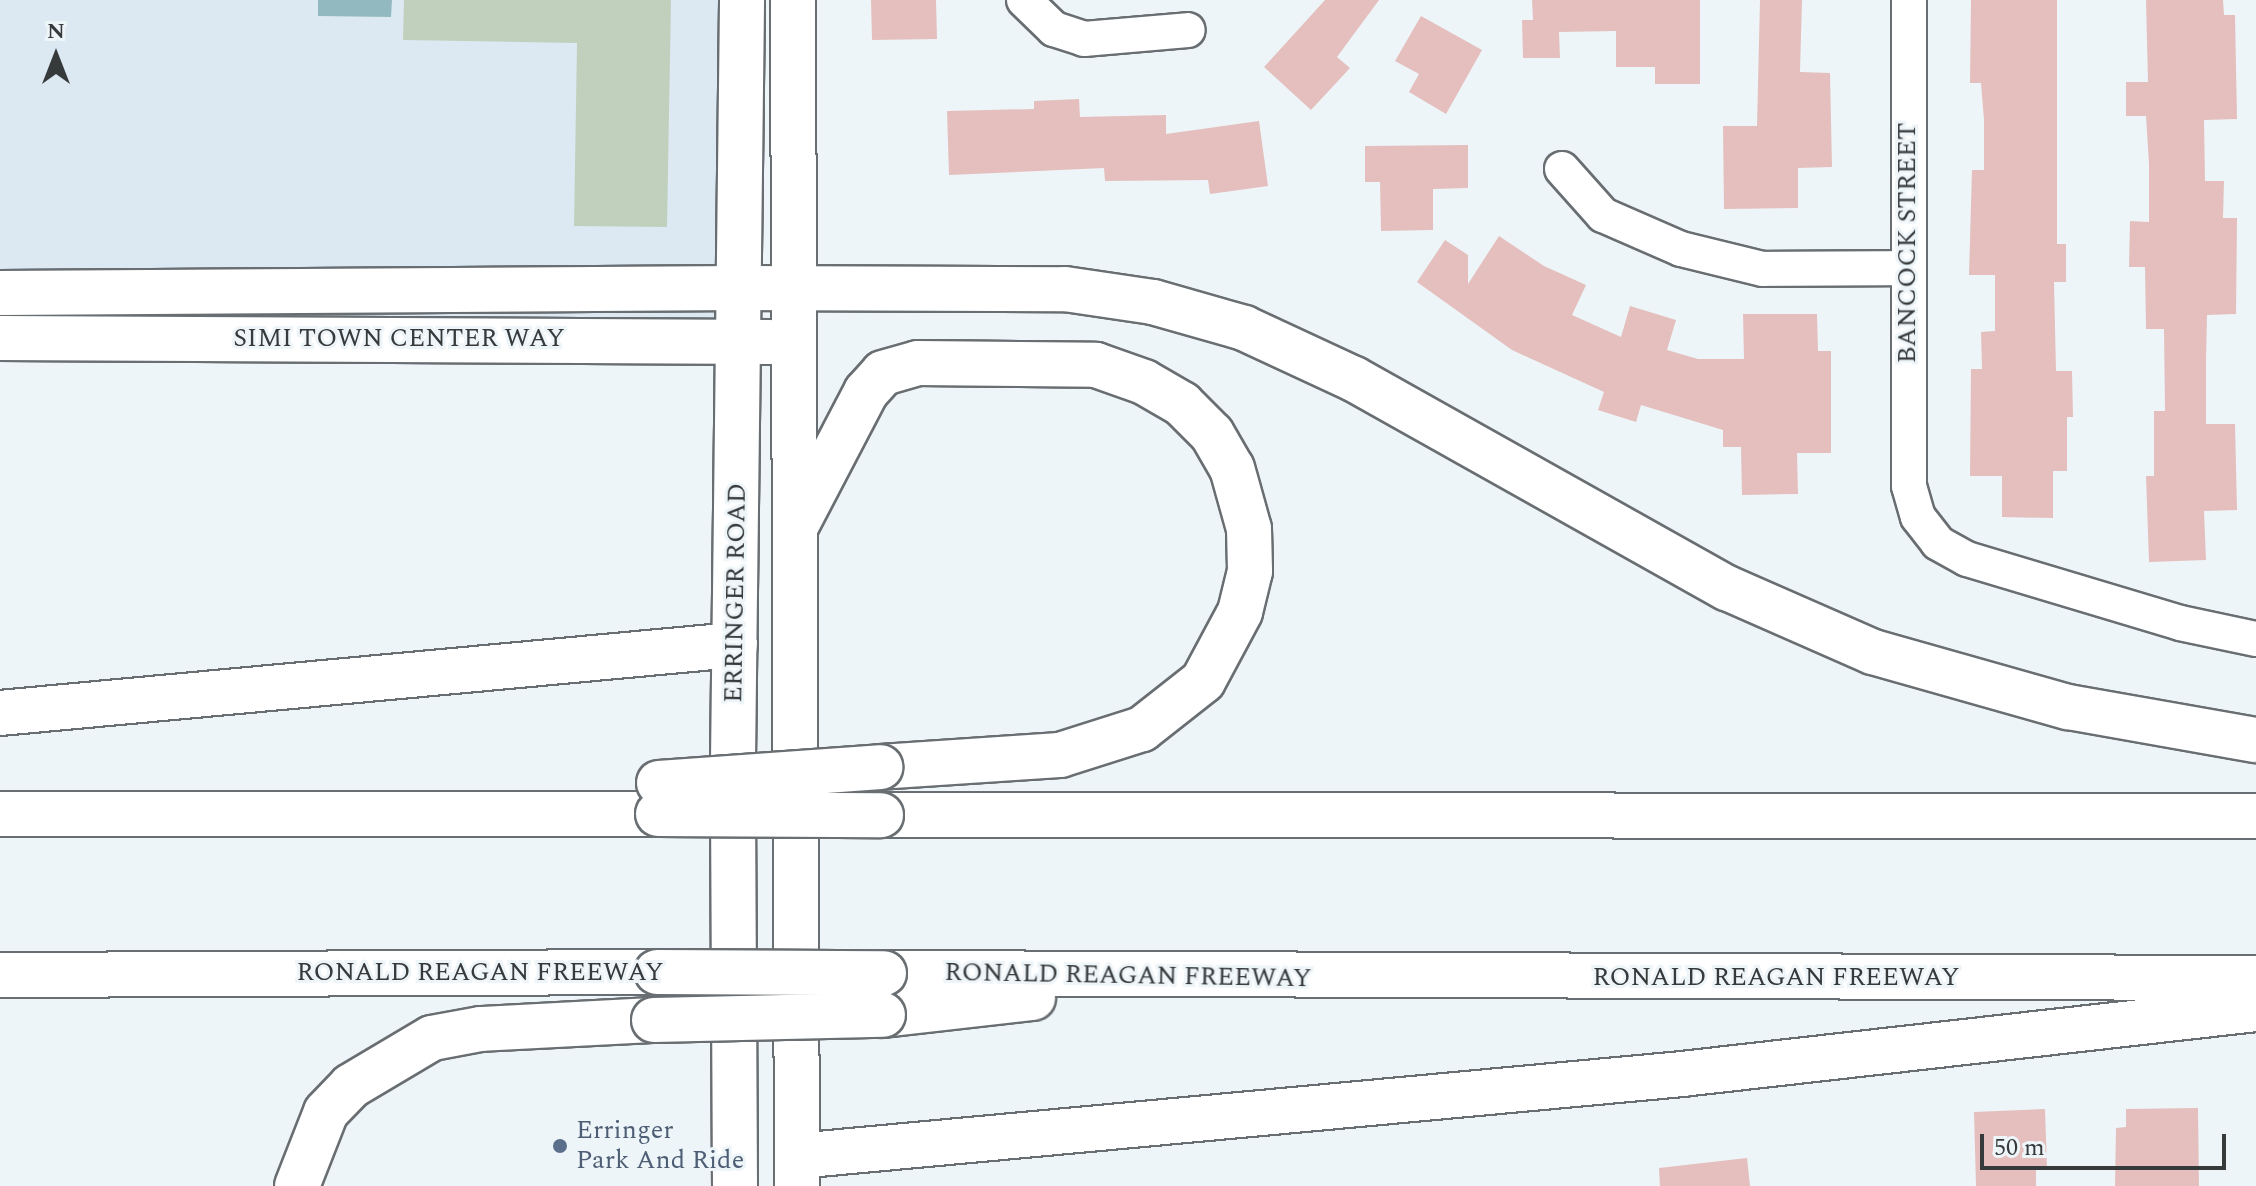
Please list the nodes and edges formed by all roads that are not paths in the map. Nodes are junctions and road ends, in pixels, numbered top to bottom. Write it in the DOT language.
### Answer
graph roads {
  1 [pos="742,0"];
  2 [pos="793,0"];
  3 [pos="1024,0"];
  4 [pos="1909,0"];
  5 [pos="1188,30"];
  6 [pos="1562,169"];
  7 [pos="1907,268"];
  8 [pos="740,288"];
  9 [pos="796,288"];
  10 [pos="0,293"];
  11 [pos="0,338"];
  12 [pos="739,341"];
  13 [pos="798,342"];
  14 [pos="797,524"];
  15 [pos="2256,639"];
  16 [pos="735,645"];
  17 [pos="0,713"];
  18 [pos="2256,740"];
  19 [pos="659,798"];
  20 [pos="0,814"];
  21 [pos="2256,816"];
  22 [pos="0,975"];
  23 [pos="1214,978"];
  24 [pos="2256,978"];
  25 [pos="2256,1009"];
  26 [pos="797,1171"];
  27 [pos="297,1186"];
  28 [pos="735,1186"];
  1 -- 8 [label="main road, ERRINGER ROAD"];
  2 -- 9 [label="main road"];
  3 -- 5 [label="street"];
  4 -- 7 [label="street, BANCOCK STREET"];
  6 -- 7 [label="street"];
  7 -- 15 [label="street, BANCOCK STREET"];
  8 -- 9 [label="main road, SIMI TOWN CENTER WAY"];
  8 -- 10 [label="main road, SIMI TOWN CENTER WAY"];
  8 -- 12 [label="main road, ERRINGER ROAD"];
  9 -- 13 [label="main road"];
  9 -- 18 [label="main road, SIMI TOWN CENTER WAY"];
  11 -- 12 [label="main road, SIMI TOWN CENTER WAY"];
  12 -- 13 [label="main road, SIMI TOWN CENTER WAY"];
  12 -- 16 [label="main road, ERRINGER ROAD"];
  13 -- 14 [label="main road"];
  14 -- 19 [label="main road, bridge"];
  14 -- 26 [label="main road"];
  16 -- 17 [label="main road"];
  16 -- 28 [label="main road, ERRINGER ROAD"];
  19 -- 20 [label="main road"];
  19 -- 21 [label="main road, bridge"];
  22 -- 23 [label="main road, RONALD REAGAN FREEWAY, bridge"];
  23 -- 24 [label="main road, RONALD REAGAN FREEWAY"];
  23 -- 27 [label="main road, bridge"];
  25 -- 26 [label="main road"];
}
